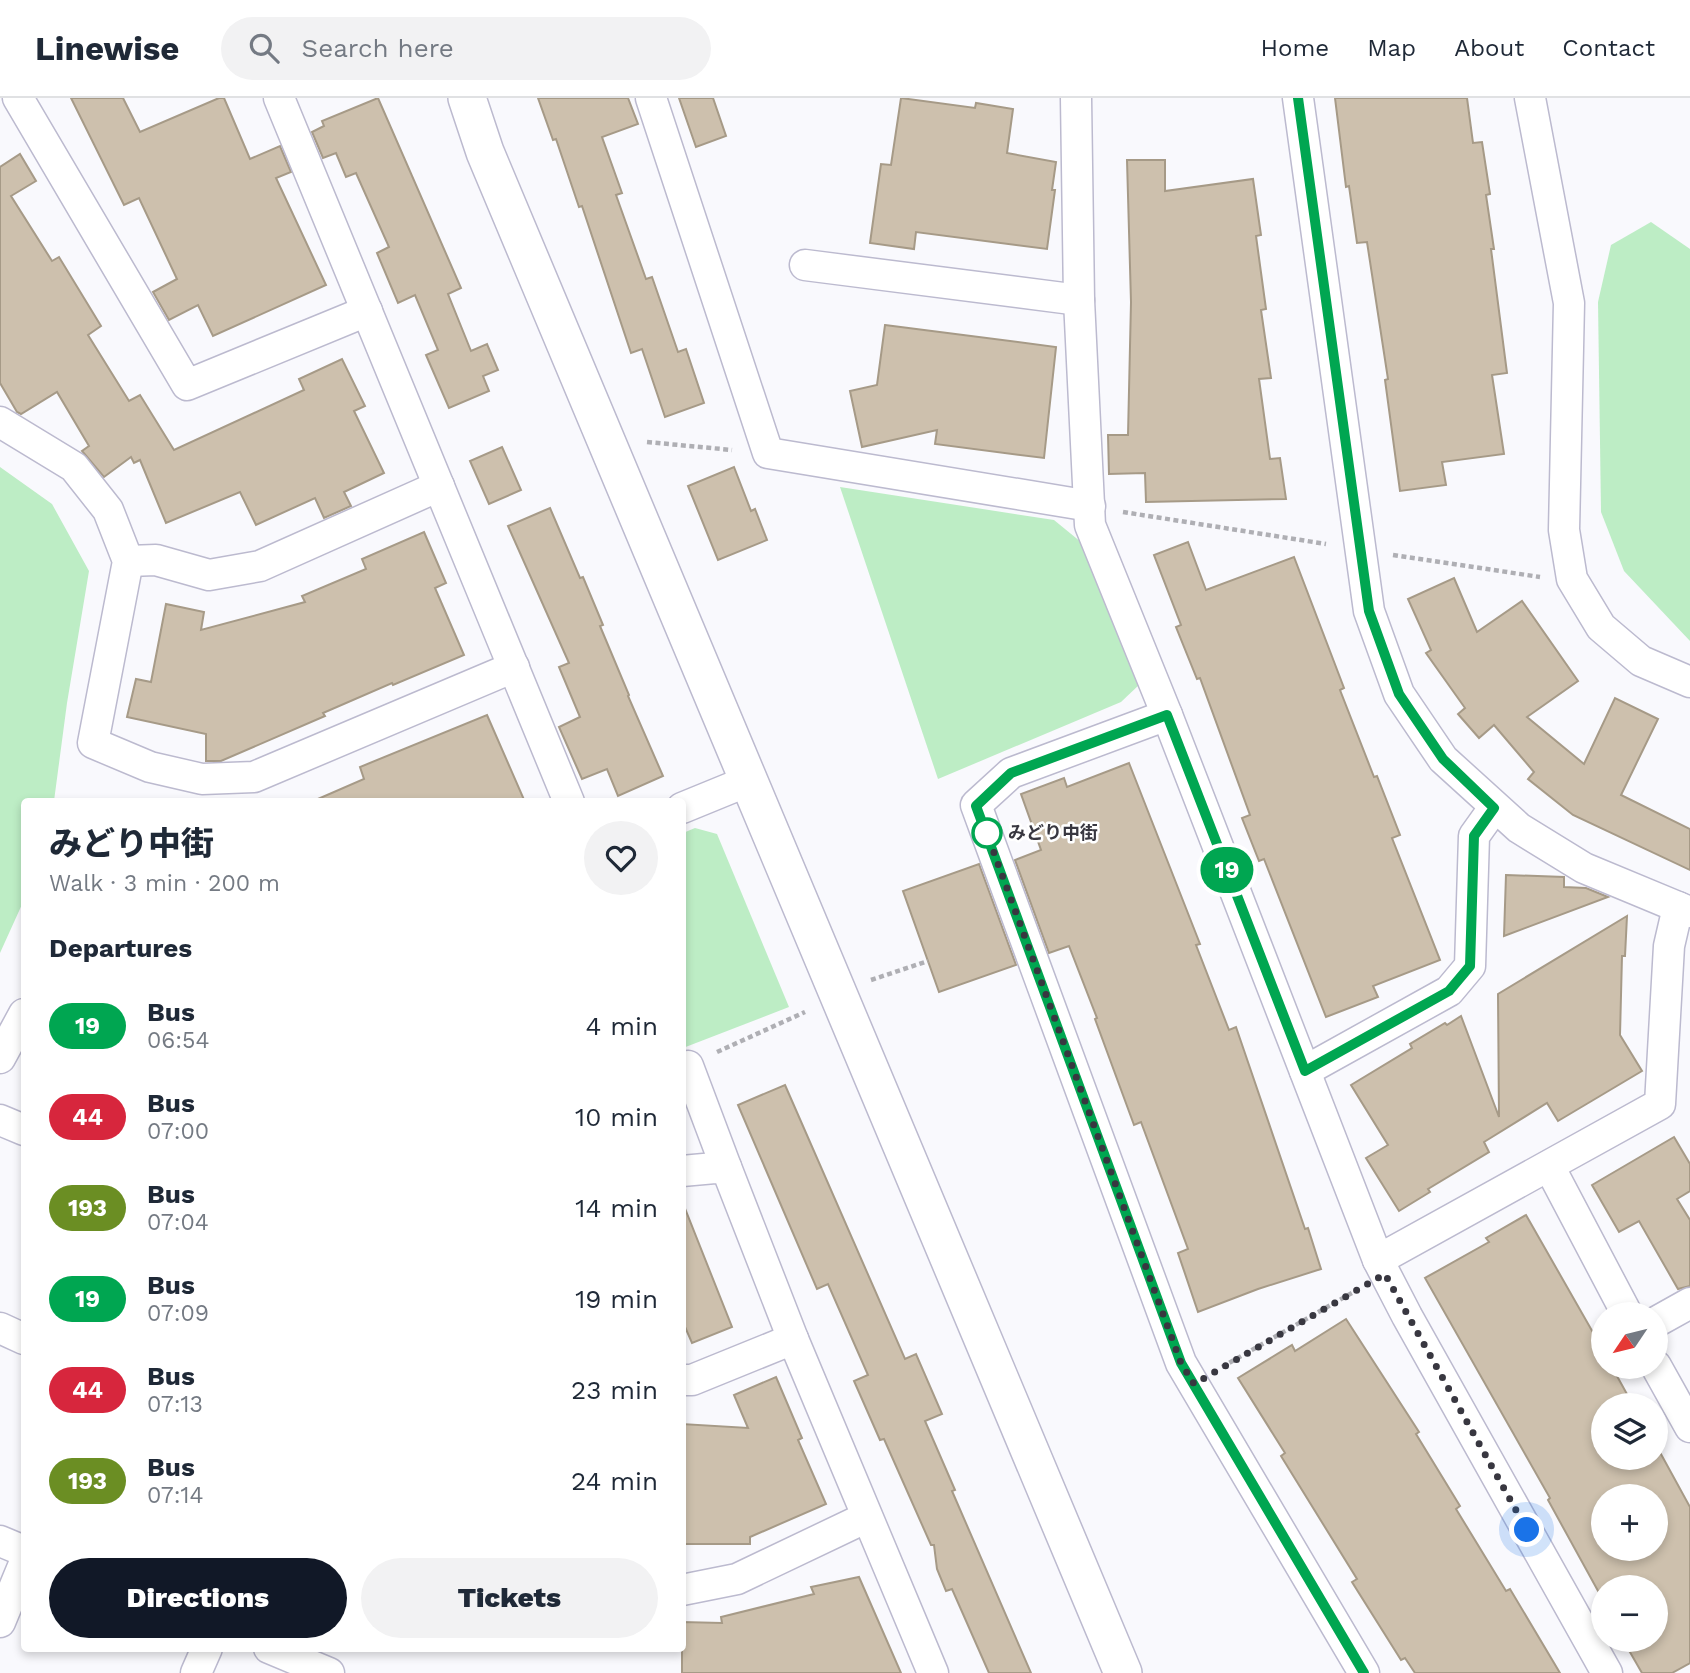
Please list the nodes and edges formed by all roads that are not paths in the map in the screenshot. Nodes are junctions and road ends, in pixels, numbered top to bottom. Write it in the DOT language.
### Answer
graph roads {
  1 [pos="18,98"];
  2 [pos="279,98"];
  3 [pos="467,98"];
  4 [pos="651,98"];
  5 [pos="1076,98"];
  6 [pos="1298,98"];
  7 [pos="1530,98"];
  8 [pos="806,265"];
  9 [pos="1079,300"];
  10 [pos="367,311"];
  11 [pos="0,422"];
  12 [pos="439,486"];
  13 [pos="1090,506"];
  14 [pos="128,561"];
  15 [pos="514,667"];
  16 [pos="1690,682"];
  17 [pos="1167,715"];
  18 [pos="748,781"];
  19 [pos="567,798"];
  20 [pos="686,806"];
  21 [pos="1494,808"];
  22 [pos="1684,909"];
  23 [pos="21,1020"];
  24 [pos="0,1058"];
  25 [pos="688,1066"];
  26 [pos="1305,1071"];
  27 [pos="0,1120"];
  28 [pos="21,1129"];
  29 [pos="1549,1166"];
  30 [pos="726,1167"];
  31 [pos="686,1171"];
  32 [pos="1382,1267"];
  33 [pos="1621,1302"];
  34 [pos="1690,1303"];
  35 [pos="1668,1315"];
  36 [pos="0,1328"];
  37 [pos="21,1338"];
  38 [pos="793,1339"];
  39 [pos="1663,1379"];
  40 [pos="686,1380"];
  41 [pos="1690,1427"];
  42 [pos="867,1517"];
  43 [pos="0,1541"];
  44 [pos="21,1550"];
  45 [pos="21,1571"];
  46 [pos="686,1589"];
  47 [pos="0,1622"];
  48 [pos="205,1652"];
  49 [pos="278,1652"];
  50 [pos="197,1673"];
  51 [pos="328,1673"];
  52 [pos="933,1673"];
  53 [pos="1123,1673"];
  54 [pos="1364,1673"];
  55 [pos="1607,1673"];
  1 -- 10 [label="street"];
  2 -- 10 [label="street"];
  3 -- 18 [label="street"];
  4 -- 13 [label="street"];
  5 -- 9 [label="street"];
  6 -- 21 [label="street"];
  7 -- 16 [label="street"];
  8 -- 9 [label="street"];
  9 -- 13 [label="street"];
  10 -- 12 [label="street"];
  11 -- 14 [label="street"];
  12 -- 14 [label="street"];
  12 -- 15 [label="street"];
  13 -- 17 [label="street"];
  14 -- 15 [label="street"];
  15 -- 19 [label="street"];
  17 -- 26 [label="street"];
  17 -- 54 [label="street"];
  18 -- 20 [label="street"];
  18 -- 53 [label="street"];
  21 -- 22 [label="street"];
  21 -- 26 [label="street"];
  22 -- 29 [label="street"];
  23 -- 24 [label="street"];
  25 -- 30 [label="street"];
  26 -- 32 [label="street"];
  27 -- 28 [label="street"];
  29 -- 32 [label="street"];
  29 -- 33 [label="street"];
  30 -- 31 [label="street"];
  30 -- 38 [label="street"];
  32 -- 55 [label="street"];
  34 -- 35 [label="street"];
  36 -- 37 [label="street"];
  38 -- 40 [label="street"];
  38 -- 42 [label="street"];
  39 -- 41 [label="street"];
  42 -- 46 [label="street"];
  42 -- 52 [label="street"];
  43 -- 44 [label="street"];
  45 -- 47 [label="street"];
  48 -- 50 [label="street"];
  49 -- 51 [label="street"];
}
